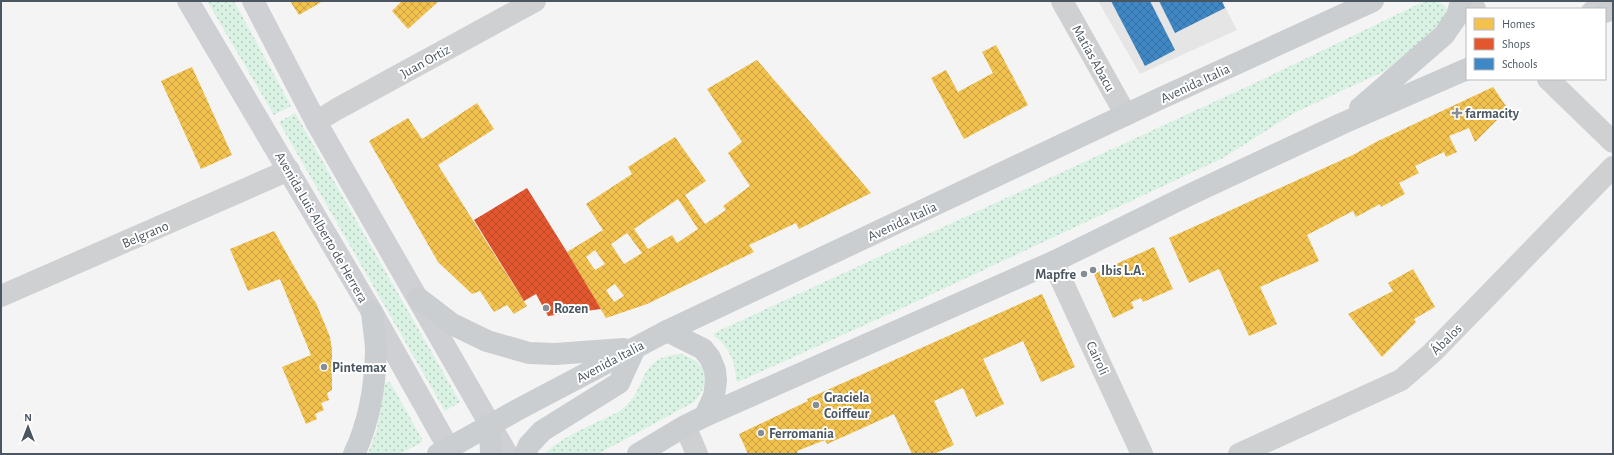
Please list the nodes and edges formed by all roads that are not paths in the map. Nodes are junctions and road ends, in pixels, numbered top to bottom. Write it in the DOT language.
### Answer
graph roads {
  1 [pos="188,1"];
  2 [pos="252,1"];
  3 [pos="535,1"];
  4 [pos="1062,1"];
  5 [pos="1373,1"];
  6 [pos="1461,1"];
  7 [pos="1596,1"];
  8 [pos="1588,8"];
  9 [pos="1466,69"];
  10 [pos="1549,80"];
  11 [pos="1126,115"];
  12 [pos="316,122"];
  13 [pos="1341,124"];
  14 [pos="1613,142"];
  15 [pos="1613,167"];
  16 [pos="289,170"];
  17 [pos="1053,262"];
  18 [pos="1,296"];
  19 [pos="418,298"];
  20 [pos="372,312"];
  21 [pos="667,331"];
  22 [pos="635,348"];
  23 [pos="705,416"];
  24 [pos="490,425"];
  25 [pos="684,426"];
  26 [pos="447,452"];
  27 [pos="354,454"];
  28 [pos="491,454"];
  29 [pos="507,454"];
  30 [pos="525,454"];
  31 [pos="638,454"];
  32 [pos="697,454"];
  33 [pos="1142,454"];
  34 [pos="1239,454"];
  1 -- 16 [label="main road, Avenida Luis Alberto de Herrera"];
  2 -- 12 [label="main road"];
  3 -- 12 [label="street, Juan Ortiz"];
  4 -- 11 [label="street, Matías Abacu"];
  5 -- 11 [label="main road, Avenida Italia"];
  6 -- 13 [label="main road"];
  7 -- 8 [label="lane"];
  9 -- 13 [label="main road"];
  10 -- 14 [label="street"];
  11 -- 21 [label="main road, Avenida Italia"];
  12 -- 19 [label="main road"];
  13 -- 17 [label="main road"];
  15 -- 34 [label="street, Ábalos"];
  16 -- 18 [label="street, Belgrano"];
  16 -- 20 [label="main road, Avenida Luis Alberto de Herrera"];
  17 -- 23 [label="main road"];
  17 -- 33 [label="street, Cairoli"];
  19 -- 22 [label="main road"];
  19 -- 24 [label="main road"];
  20 -- 26 [label="main road, Avenida Luis Alberto de Herrera"];
  20 -- 27 [label="main road"];
  21 -- 22 [label="main road, Avenida Italia"];
  21 -- 23 [label="main road"];
  22 -- 24 [label="main road, Avenida Italia"];
  22 -- 30 [label="main road"];
  23 -- 25 [label="main road"];
  24 -- 26 [label="main road, Avenida Italia"];
  24 -- 28 [label="main road"];
  24 -- 29 [label="main road"];
  25 -- 31 [label="main road"];
  25 -- 32 [label="street"];
}
